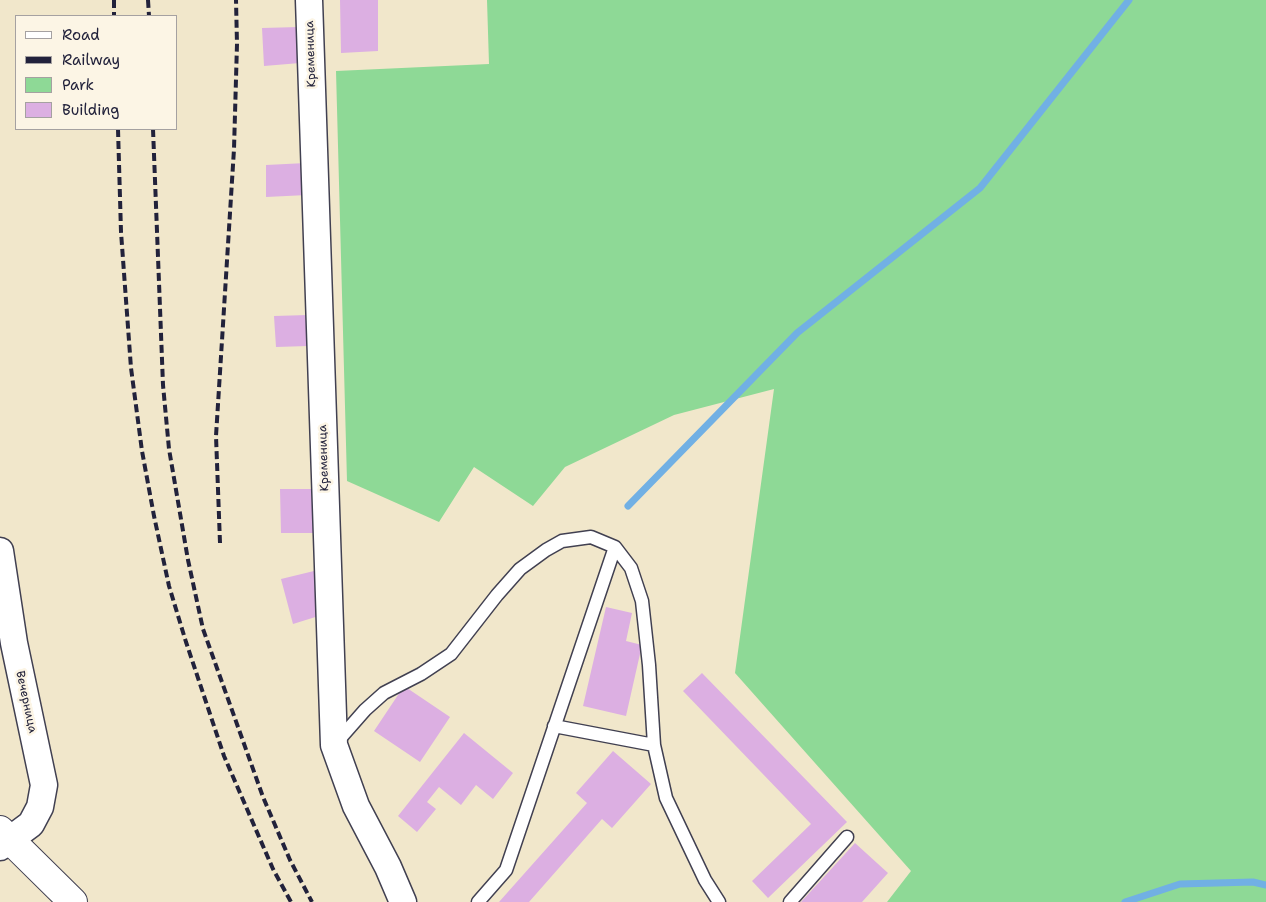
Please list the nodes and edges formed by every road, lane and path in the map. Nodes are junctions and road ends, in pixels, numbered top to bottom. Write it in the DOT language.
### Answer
graph roads {
  1 [pos="309,0"];
  2 [pos="615,547"];
  3 [pos="0,551"];
  4 [pos="554,726"];
  5 [pos="334,745"];
  6 [pos="654,745"];
  7 [pos="847,837"];
  8 [pos="4,839"];
  9 [pos="73,902"];
  10 [pos="404,902"];
  11 [pos="478,902"];
  12 [pos="719,902"];
  13 [pos="790,902"];
  1 -- 5 [label="street, Кременица"];
  2 -- 4 [label="lane"];
  2 -- 5 [label="lane"];
  2 -- 6 [label="lane"];
  3 -- 8 [label="street, Вечерница"];
  4 -- 6 [label="lane"];
  4 -- 11 [label="lane"];
  5 -- 10 [label="street, Кременица"];
  6 -- 12 [label="lane"];
  7 -- 13 [label="lane"];
  8 -- 9 [label="main road"];
}
